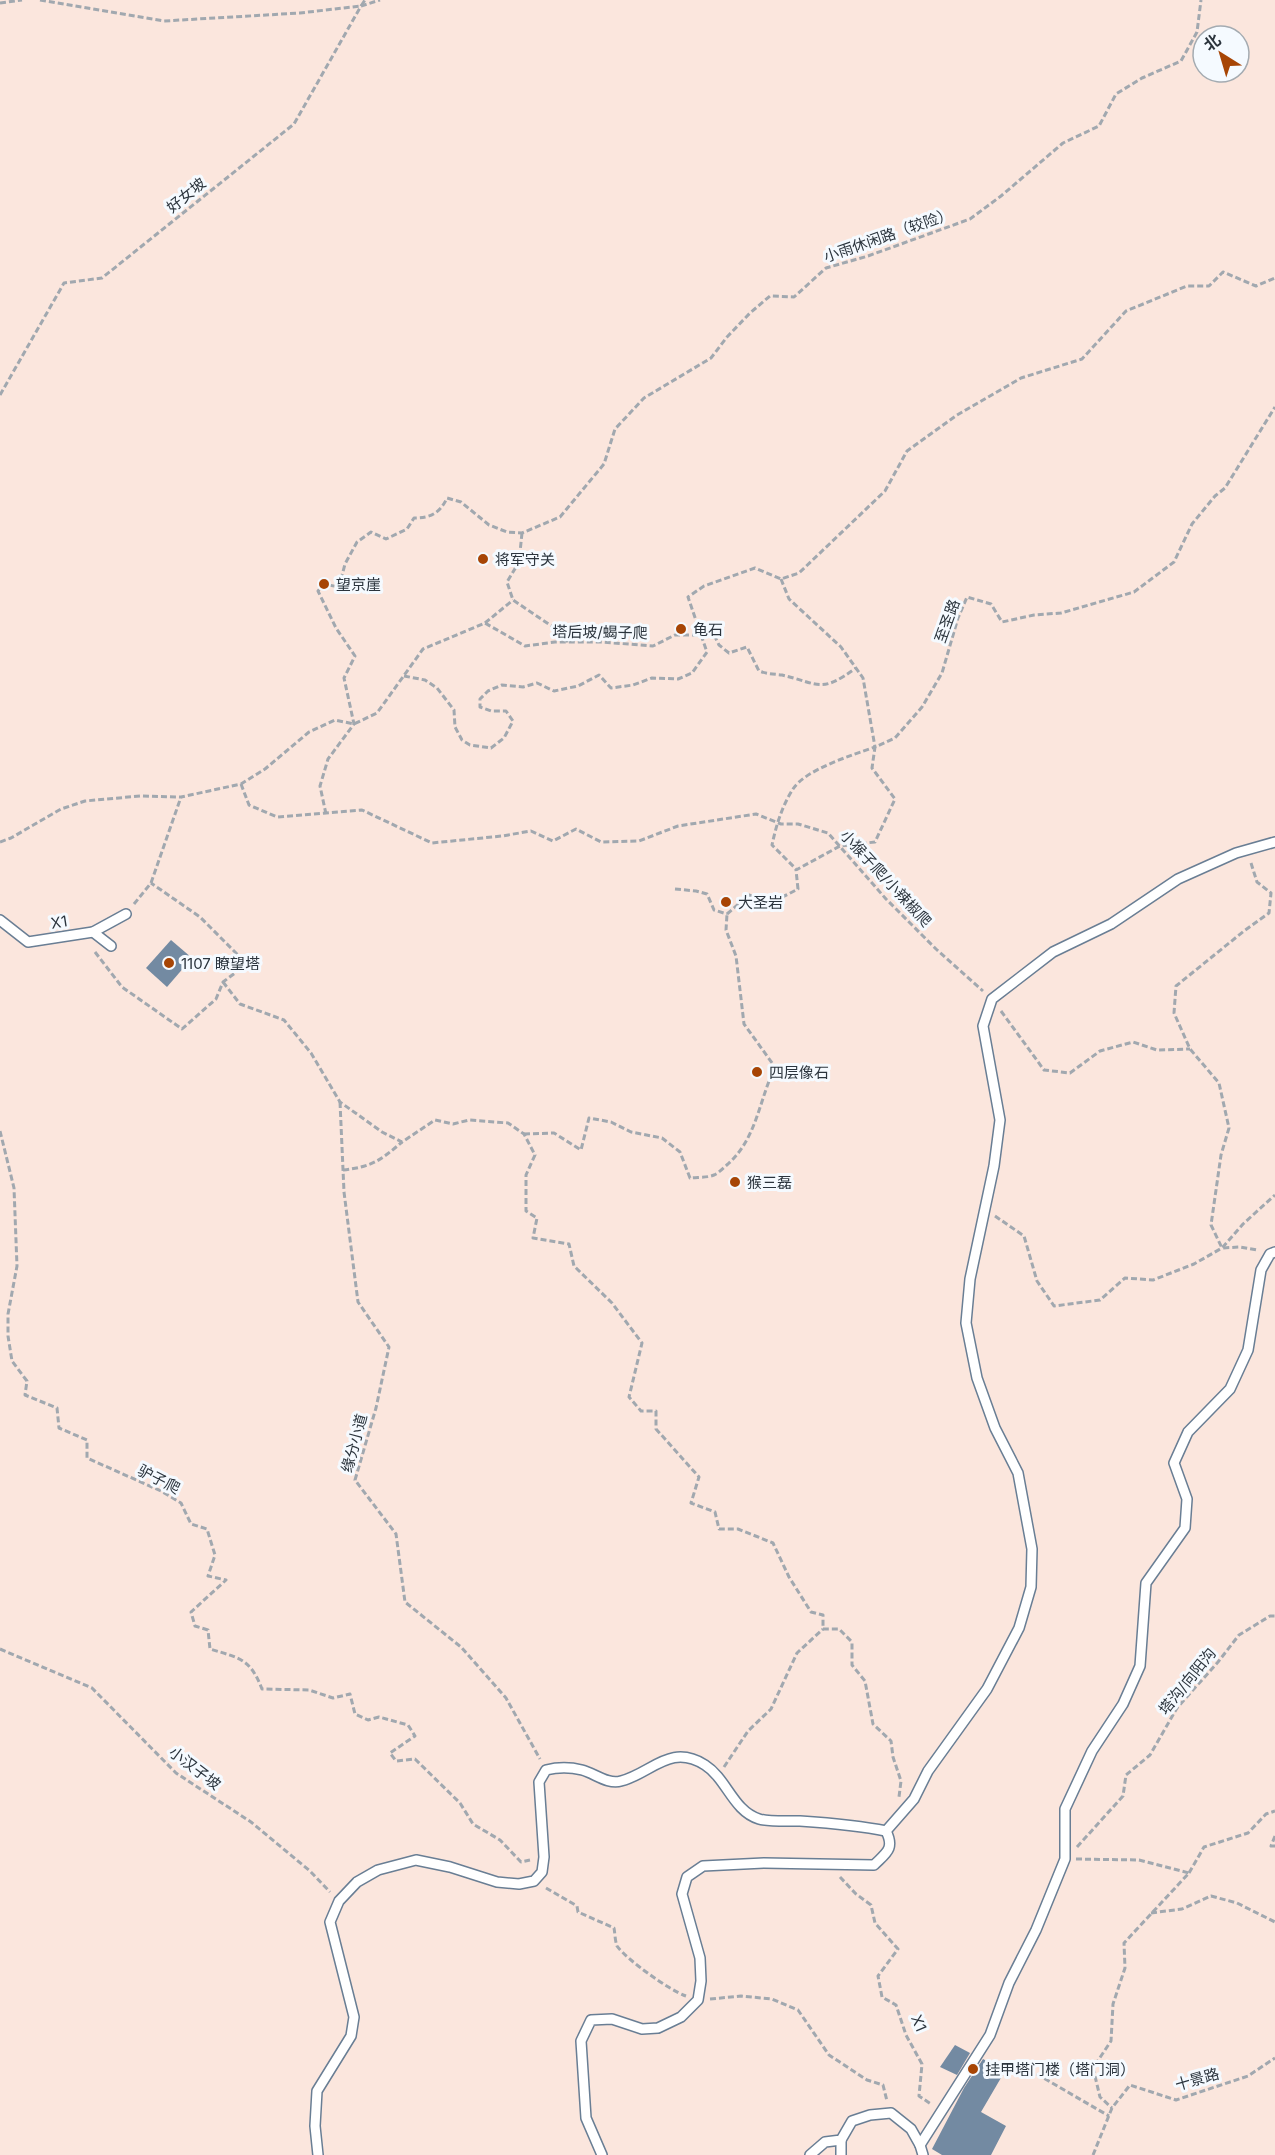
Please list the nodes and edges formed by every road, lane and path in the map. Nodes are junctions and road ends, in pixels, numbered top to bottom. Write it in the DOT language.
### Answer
graph roads {
  1 [pos="22,0"];
  2 [pos="40,0"];
  3 [pos="365,0"];
  4 [pos="380,0"];
  5 [pos="1201,0"];
  6 [pos="0,3"];
  7 [pos="361,6"];
  8 [pos="1275,278"];
  9 [pos="0,395"];
  10 [pos="1275,407"];
  11 [pos="522,533"];
  12 [pos="781,579"];
  13 [pos="513,600"];
  14 [pos="486,623"];
  15 [pos="701,635"];
  16 [pos="568,642"];
  17 [pos="856,668"];
  18 [pos="404,676"];
  19 [pos="354,724"];
  20 [pos="875,747"];
  21 [pos="241,783"];
  22 [pos="181,797"];
  23 [pos="326,814"];
  24 [pos="777,822"];
  25 [pos="0,842"];
  26 [pos="1275,842"];
  27 [pos="840,846"];
  28 [pos="1247,850"];
  29 [pos="796,870"];
  30 [pos="150,883"];
  31 [pos="675,889"];
  32 [pos="126,914"];
  33 [pos="727,914"];
  34 [pos="0,920"];
  35 [pos="93,932"];
  36 [pos="81,934"];
  37 [pos="111,946"];
  38 [pos="223,982"];
  39 [pos="992,999"];
  40 [pos="1190,1049"];
  41 [pos="340,1102"];
  42 [pos="0,1131"];
  43 [pos="524,1134"];
  44 [pos="402,1142"];
  45 [pos="343,1170"];
  46 [pos="1275,1195"];
  47 [pos="984,1208"];
  48 [pos="1222,1248"];
  49 [pos="1273,1253"];
  50 [pos="1275,1616"];
  51 [pos="823,1629"];
  52 [pos="0,1648"];
  53 [pos="546,1770"];
  54 [pos="719,1776"];
  55 [pos="898,1801"];
  56 [pos="1275,1811"];
  57 [pos="886,1831"];
  58 [pos="1275,1836"];
  59 [pos="1275,1846"];
  60 [pos="533,1859"];
  61 [pos="1065,1859"];
  62 [pos="829,1865"];
  63 [pos="1189,1874"];
  64 [pos="534,1881"];
  65 [pos="339,1900"];
  66 [pos="1151,1913"];
  67 [pos="1275,1922"];
  68 [pos="698,2000"];
  69 [pos="1275,2058"];
  70 [pos="1021,2065"];
  71 [pos="1112,2108"];
  72 [pos="942,2112"];
  73 [pos="891,2113"];
  74 [pos="1108,2116"];
  75 [pos="841,2140"];
  76 [pos="920,2145"];
  77 [pos="318,2155"];
  78 [pos="602,2155"];
  79 [pos="810,2155"];
  80 [pos="841,2155"];
  81 [pos="923,2155"];
  82 [pos="1093,2155"];
  1 -- 6 [label="path"];
  2 -- 7 [label="path"];
  3 -- 7 [label="path"];
  4 -- 7 [label="path"];
  5 -- 11 [label="path, 小雨休闲路（较险）"];
  7 -- 9 [label="path, 好女坡"];
  8 -- 12 [label="path"];
  10 -- 20 [label="path, 至圣路"];
  11 -- 13 [label="path"];
  11 -- 19 [label="path"];
  12 -- 15 [label="path"];
  12 -- 17 [label="path"];
  13 -- 14 [label="path"];
  13 -- 16 [label="path"];
  14 -- 16 [label="path, 塔后坡/蝎子爬"];
  14 -- 18 [label="path"];
  15 -- 16 [label="path, 塔后坡/蝎子爬"];
  15 -- 17 [label="path"];
  15 -- 18 [label="path"];
  17 -- 20 [label="path"];
  18 -- 19 [label="path"];
  19 -- 21 [label="path"];
  19 -- 23 [label="path"];
  20 -- 24 [label="path"];
  20 -- 27 [label="path"];
  21 -- 22 [label="path"];
  21 -- 23 [label="path, 小猴子爬/小辣椒爬"];
  22 -- 25 [label="path"];
  22 -- 30 [label="path"];
  23 -- 24 [label="path, 小猴子爬/小辣椒爬"];
  24 -- 27 [label="path, 小猴子爬/小辣椒爬"];
  24 -- 29 [label="path"];
  26 -- 28 [label="lane"];
  27 -- 29 [label="path"];
  27 -- 39 [label="path, 小猴子爬/小辣椒爬"];
  28 -- 39 [label="lane"];
  28 -- 40 [label="path"];
  29 -- 33 [label="path"];
  30 -- 32 [label="path"];
  30 -- 38 [label="path"];
  31 -- 33 [label="path"];
  32 -- 35 [label="lane, X1"];
  33 -- 43 [label="path"];
  34 -- 36 [label="lane, X1"];
  35 -- 36 [label="lane, X1"];
  35 -- 37 [label="lane"];
  36 -- 38 [label="path"];
  38 -- 41 [label="path"];
  39 -- 40 [label="path, 小猴子爬/小辣椒爬"];
  39 -- 47 [label="lane"];
  40 -- 48 [label="path"];
  41 -- 44 [label="path"];
  41 -- 45 [label="path, 缘分小道"];
  42 -- 60 [label="path, 驴子爬"];
  43 -- 44 [label="path"];
  43 -- 51 [label="path"];
  44 -- 45 [label="path"];
  45 -- 53 [label="path, 缘分小道"];
  46 -- 48 [label="path"];
  47 -- 48 [label="path"];
  47 -- 57 [label="lane"];
  48 -- 49 [label="path"];
  49 -- 61 [label="lane"];
  50 -- 61 [label="path, 塔沟/向阳沟"];
  51 -- 54 [label="path"];
  51 -- 55 [label="path"];
  52 -- 65 [label="path, 小汉子坡"];
  53 -- 54 [label="lane"];
  53 -- 64 [label="lane"];
  54 -- 57 [label="lane"];
  56 -- 63 [label="path"];
  57 -- 62 [label="lane"];
  58 -- 59 [label="path"];
  61 -- 63 [label="path"];
  61 -- 72 [label="lane"];
  62 -- 68 [label="lane"];
  62 -- 72 [label="path, X1"];
  63 -- 66 [label="path"];
  64 -- 65 [label="lane"];
  64 -- 68 [label="path"];
  65 -- 77 [label="lane"];
  66 -- 67 [label="path"];
  66 -- 71 [label="path"];
  68 -- 73 [label="path"];
  68 -- 78 [label="lane"];
  69 -- 71 [label="path, 十景路"];
  70 -- 74 [label="path"];
  71 -- 74 [label="path, 十景路"];
  72 -- 76 [label="lane"];
  73 -- 75 [label="lane"];
  73 -- 76 [label="lane"];
  74 -- 82 [label="path, 十景路"];
  75 -- 79 [label="lane"];
  75 -- 80 [label="lane"];
  76 -- 81 [label="lane"];
}
